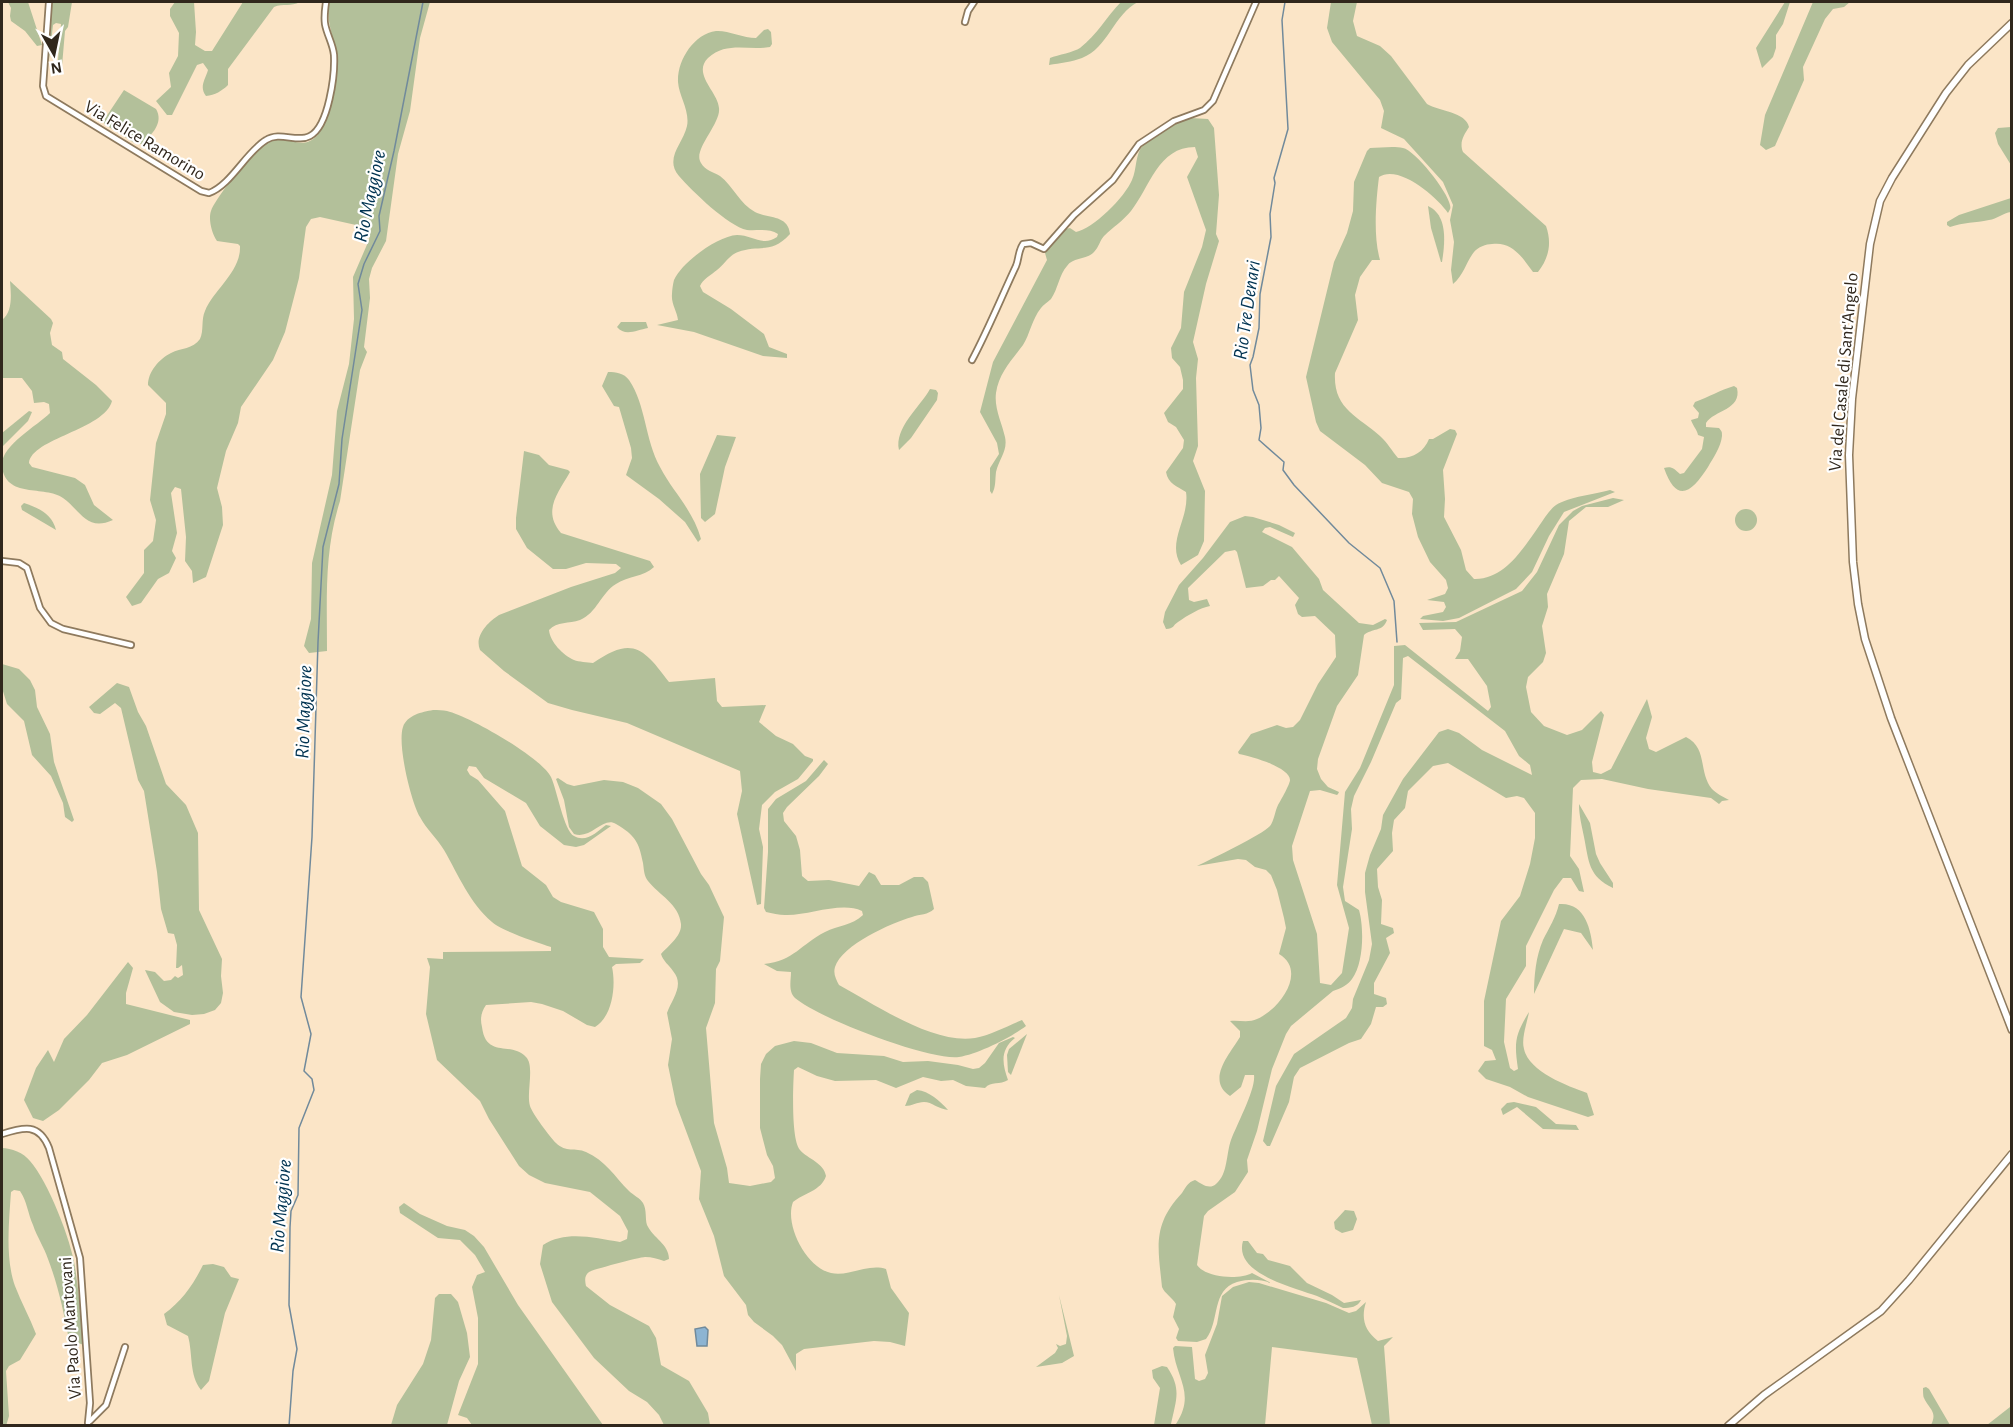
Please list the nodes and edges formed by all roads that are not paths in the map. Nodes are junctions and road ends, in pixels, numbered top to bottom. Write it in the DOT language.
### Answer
graph roads {
  1 [pos="49,2"];
  2 [pos="327,2"];
  3 [pos="975,2"];
  4 [pos="1256,2"];
  5 [pos="965,22"];
  6 [pos="2012,23"];
  7 [pos="972,360"];
  8 [pos="2,561"];
  9 [pos="131,645"];
  10 [pos="2012,1030"];
  11 [pos="2,1134"];
  12 [pos="2012,1154"];
  13 [pos="125,1347"];
  14 [pos="87,1424"];
  15 [pos="1728,1425"];
  1 -- 2 [label="street, Via Felice Ramorino"];
  3 -- 5 [label="street"];
  4 -- 7 [label="street"];
  6 -- 10 [label="main road, Via del Casale di Sant'Angelo"];
  8 -- 9 [label="street"];
  11 -- 14 [label="street, Via Paolo Mantovani"];
  12 -- 15 [label="main road"];
  13 -- 14 [label="street"];
}
